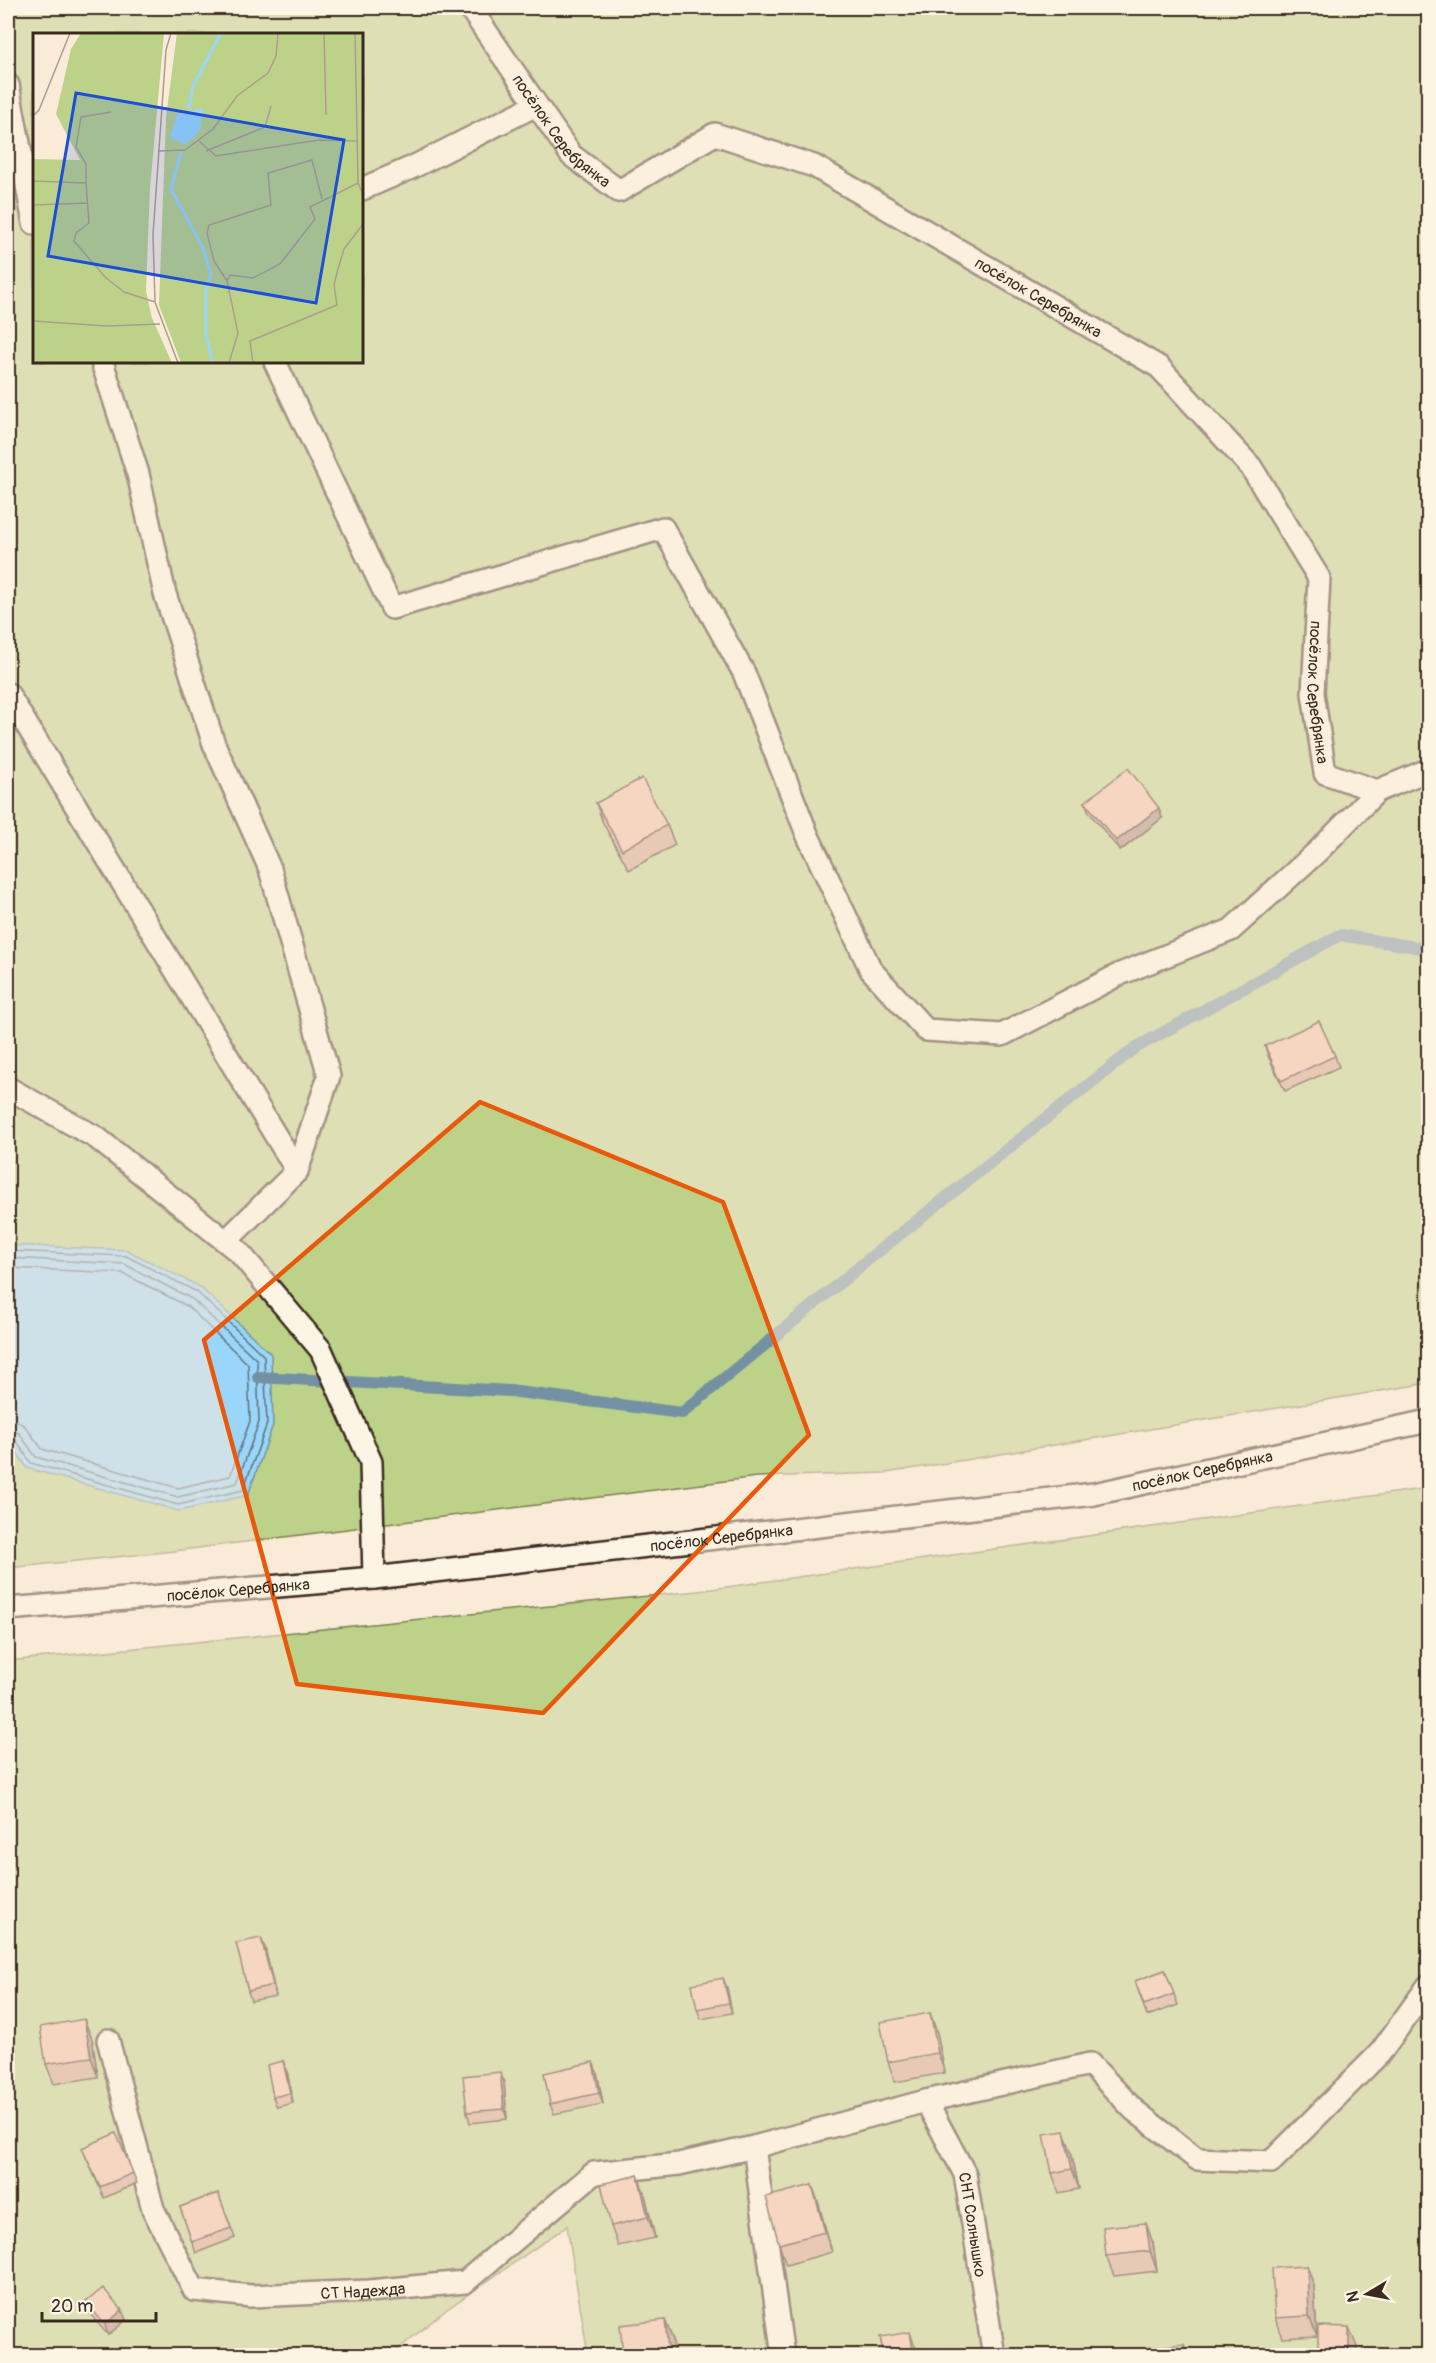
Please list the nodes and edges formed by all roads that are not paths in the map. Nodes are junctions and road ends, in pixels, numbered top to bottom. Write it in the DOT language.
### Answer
graph roads {
  1 [pos="470,8"];
  2 [pos="8,85"];
  3 [pos="536,105"];
  4 [pos="363,189"];
  5 [pos="33,218"];
  6 [pos="102,363"];
  7 [pos="274,363"];
  8 [pos="8,694"];
  9 [pos="1428,770"];
  10 [pos="1377,791"];
  11 [pos="8,1088"];
  12 [pos="297,1171"];
  13 [pos="226,1241"];
  14 [pos="1428,1421"];
  15 [pos="374,1578"];
  16 [pos="8,1609"];
  17 [pos="1428,1986"];
  18 [pos="108,2040"];
  19 [pos="926,2101"];
  20 [pos="754,2147"];
  21 [pos="783,2355"];
  22 [pos="994,2355"];
  1 -- 3 [label="lane, посёлок Серебрянка"];
  2 -- 5 [label="lane"];
  3 -- 4 [label="lane"];
  3 -- 10 [label="lane, посёлок Серебрянка"];
  6 -- 12 [label="lane"];
  7 -- 10 [label="lane"];
  8 -- 12 [label="lane"];
  9 -- 10 [label="lane"];
  11 -- 13 [label="lane"];
  12 -- 13 [label="lane"];
  13 -- 15 [label="lane"];
  14 -- 15 [label="lane, посёлок Серебрянка"];
  15 -- 16 [label="lane, посёлок Серебрянка"];
  17 -- 19 [label="lane"];
  18 -- 20 [label="lane, СТ Надежда"];
  19 -- 20 [label="lane"];
  19 -- 22 [label="lane, СНТ Солнышко"];
  20 -- 21 [label="lane"];
}
